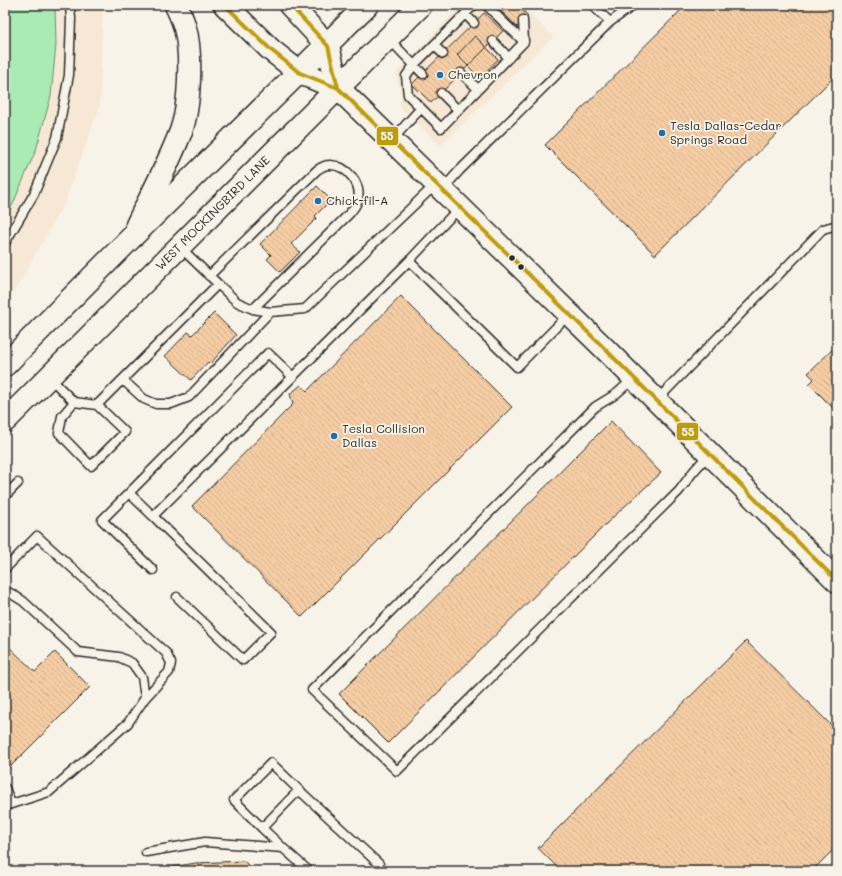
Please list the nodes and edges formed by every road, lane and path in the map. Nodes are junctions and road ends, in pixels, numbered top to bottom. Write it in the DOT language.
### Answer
graph roads {
  1 [pos="70,5"];
  2 [pos="176,5"];
  3 [pos="225,5"];
  4 [pos="290,5"];
  5 [pos="368,5"];
  6 [pos="421,5"];
  7 [pos="474,5"];
  8 [pos="486,5"];
  9 [pos="592,5"];
  10 [pos="634,5"];
  11 [pos="464,14"];
  12 [pos="523,20"];
  13 [pos="610,22"];
  14 [pos="474,23"];
  15 [pos="388,38"];
  16 [pos="493,41"];
  17 [pos="524,42"];
  18 [pos="434,45"];
  19 [pos="328,46"];
  20 [pos="443,54"];
  21 [pos="509,58"];
  22 [pos="414,65"];
  23 [pos="461,72"];
  24 [pos="300,73"];
  25 [pos="423,74"];
  26 [pos="338,88"];
  27 [pos="478,90"];
  28 [pos="441,93"];
  29 [pos="421,108"];
  30 [pos="458,110"];
  31 [pos="392,141"];
  32 [pos="439,187"];
  33 [pos="460,207"];
  34 [pos="837,225"];
  35 [pos="129,240"];
  36 [pos="5,243"];
  37 [pos="179,247"];
  38 [pos="409,261"];
  39 [pos="209,276"];
  40 [pos="218,284"];
  41 [pos="253,309"];
  42 [pos="270,312"];
  43 [pos="569,314"];
  44 [pos="5,365"];
  45 [pos="49,377"];
  46 [pos="293,377"];
  47 [pos="634,378"];
  48 [pos="123,380"];
  49 [pos="657,401"];
  50 [pos="74,402"];
  51 [pos="98,405"];
  52 [pos="5,421"];
  53 [pos="710,454"];
  54 [pos="18,483"];
  55 [pos="129,493"];
  56 [pos="5,496"];
  57 [pos="153,516"];
  58 [pos="6,565"];
  59 [pos="153,570"];
  60 [pos="837,581"];
  61 [pos="5,592"];
  62 [pos="177,596"];
  63 [pos="145,698"];
  64 [pos="5,788"];
  65 [pos="299,790"];
  66 [pos="8,805"];
  67 [pos="262,828"];
  68 [pos="283,848"];
  69 [pos="146,852"];
  70 [pos="379,864"];
  71 [pos="309,871"];
  1 -- 36 [label="lane"];
  2 -- 35 [label="main road"];
  3 -- 24 [label="main road"];
  4 -- 19 [label="main road"];
  5 -- 19 [label="main road"];
  6 -- 15 [label="main road, WEST MOCKINGBIRD LANE"];
  7 -- 11 [label="lane"];
  8 -- 17 [label="lane"];
  9 -- 13 [label="lane"];
  10 -- 13 [label="lane"];
  11 -- 14 [label="lane"];
  11 -- 18 [label="lane"];
  12 -- 17 [label="lane"];
  13 -- 32 [label="lane"];
  15 -- 22 [label="lane"];
  15 -- 26 [label="main road, WEST MOCKINGBIRD LANE"];
  16 -- 21 [label="lane"];
  17 -- 21 [label="lane"];
  18 -- 20 [label="lane"];
  18 -- 22 [label="lane"];
  19 -- 24 [label="main road"];
  19 -- 26 [label="main road"];
  21 -- 27 [label="lane"];
  22 -- 25 [label="lane"];
  22 -- 29 [label="lane"];
  23 -- 27 [label="lane"];
  24 -- 26 [label="main road"];
  24 -- 35 [label="main road"];
  26 -- 31 [label="main road"];
  26 -- 37 [label="main road, WEST MOCKINGBIRD LANE"];
  27 -- 30 [label="lane"];
  28 -- 30 [label="lane"];
  29 -- 30 [label="lane"];
  29 -- 31 [label="lane"];
  31 -- 32 [label="main road"];
  32 -- 33 [label="main road"];
  32 -- 42 [label="lane"];
  33 -- 38 [label="lane"];
  33 -- 43 [label="main road"];
  34 -- 49 [label="lane"];
  35 -- 44 [label="main road"];
  37 -- 39 [label="lane"];
  37 -- 45 [label="main road, WEST MOCKINGBIRD LANE"];
  38 -- 43 [label="lane"];
  38 -- 46 [label="lane"];
  39 -- 40 [label="lane"];
  39 -- 41 [label="lane"];
  40 -- 41 [label="lane"];
  40 -- 48 [label="lane"];
  41 -- 42 [label="lane"];
  42 -- 48 [label="lane"];
  43 -- 47 [label="main road"];
  45 -- 50 [label="lane"];
  45 -- 52 [label="main road, WEST MOCKINGBIRD LANE"];
  46 -- 55 [label="lane"];
  46 -- 57 [label="lane"];
  47 -- 49 [label="main road"];
  47 -- 53 [label="lane"];
  48 -- 51 [label="lane"];
  49 -- 53 [label="main road"];
  50 -- 51 [label="lane"];
  50 -- 51 [label="lane"];
  53 -- 60 [label="main road"];
  54 -- 56 [label="lane"];
  55 -- 57 [label="lane"];
  55 -- 59 [label="lane"];
  57 -- 62 [label="lane"];
  58 -- 63 [label="lane"];
  61 -- 63 [label="lane"];
  63 -- 66 [label="lane"];
  64 -- 66 [label="lane"];
  65 -- 67 [label="lane"];
  65 -- 67 [label="lane"];
  65 -- 70 [label="lane"];
  67 -- 68 [label="lane"];
  68 -- 69 [label="lane"];
  68 -- 71 [label="lane"];
}
